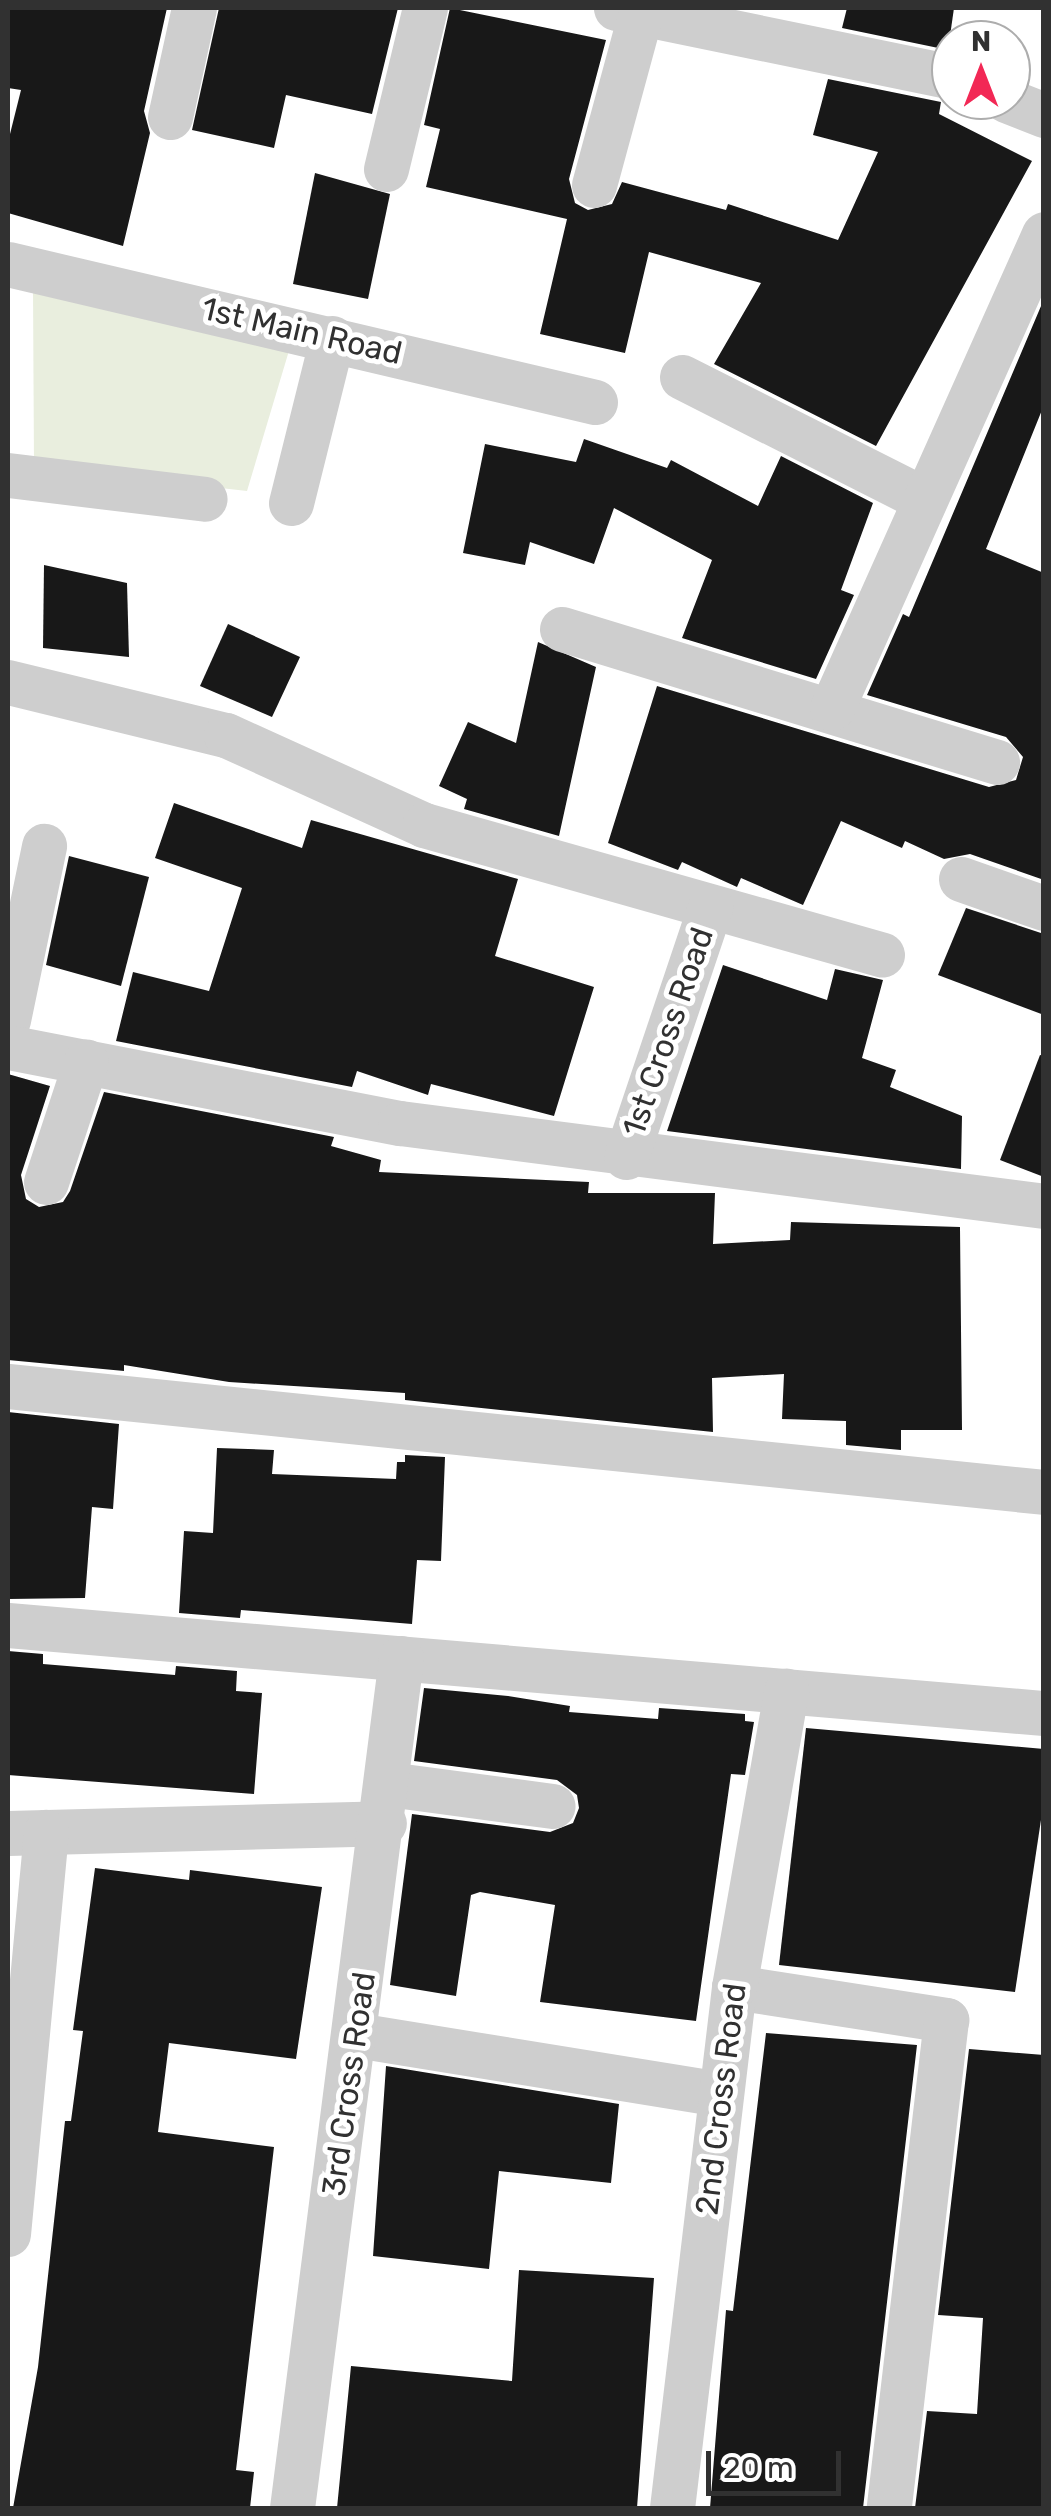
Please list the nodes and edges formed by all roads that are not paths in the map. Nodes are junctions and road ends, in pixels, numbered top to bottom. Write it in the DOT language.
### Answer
graph roads {
  1 [pos="194,8"];
  2 [pos="426,8"];
  3 [pos="632,10"];
  4 [pos="931,74"];
  5 [pos="170,117"];
  6 [pos="386,169"];
  7 [pos="594,184"];
  8 [pos="1044,234"];
  9 [pos="8,264"];
  10 [pos="332,338"];
  11 [pos="682,377"];
  12 [pos="595,402"];
  13 [pos="8,475"];
  14 [pos="205,499"];
  15 [pos="925,500"];
  16 [pos="290,503"];
  17 [pos="562,629"];
  18 [pos="8,682"];
  19 [pos="832,708"];
  20 [pos="997,762"];
  21 [pos="44,846"];
  22 [pos="962,879"];
  23 [pos="710,907"];
  24 [pos="1044,908"];
  25 [pos="882,955"];
  26 [pos="8,1020"];
  27 [pos="8,1047"];
  28 [pos="86,1062"];
  29 [pos="626,1157"];
  30 [pos="46,1182"];
  31 [pos="1044,1206"];
  32 [pos="8,1386"];
  33 [pos="1044,1492"];
  34 [pos="8,1625"];
  35 [pos="401,1658"];
  36 [pos="786,1691"];
  37 [pos="1044,1713"];
  38 [pos="386,1803"];
  39 [pos="553,1806"];
  40 [pos="27,1832"];
  41 [pos="734,1987"];
  42 [pos="356,2035"];
  43 [pos="720,2094"];
  44 [pos="8,2234"];
  45 [pos="292,2508"];
  46 [pos="672,2508"];
  47 [pos="890,2508"];
  1 -- 5 [label="street"];
  2 -- 6 [label="street"];
  3 -- 4 [label="street"];
  3 -- 7 [label="street"];
  8 -- 15 [label="street"];
  9 -- 10 [label="street, 1st Main Road"];
  10 -- 12 [label="street, 1st Main Road"];
  10 -- 16 [label="street"];
  11 -- 15 [label="street"];
  13 -- 14 [label="street"];
  15 -- 19 [label="street"];
  17 -- 19 [label="street"];
  18 -- 23 [label="street"];
  19 -- 20 [label="street"];
  21 -- 26 [label="street"];
  22 -- 24 [label="street"];
  23 -- 25 [label="street"];
  23 -- 29 [label="street, 1st Cross Road"];
  27 -- 28 [label="street"];
  28 -- 29 [label="street"];
  28 -- 30 [label="street"];
  29 -- 31 [label="street"];
  32 -- 33 [label="street"];
  34 -- 35 [label="street"];
  35 -- 36 [label="street"];
  35 -- 38 [label="street, 3rd Cross Road"];
  36 -- 37 [label="street"];
  36 -- 41 [label="street, 2nd Cross Road"];
  38 -- 39 [label="street"];
  38 -- 40 [label="street"];
  38 -- 42 [label="street, 3rd Cross Road"];
  40 -- 44 [label="street"];
  41 -- 43 [label="street, 2nd Cross Road"];
  41 -- 47 [label="street"];
  42 -- 43 [label="street"];
  42 -- 45 [label="street, 3rd Cross Road"];
  43 -- 46 [label="street, 2nd Cross Road"];
}
